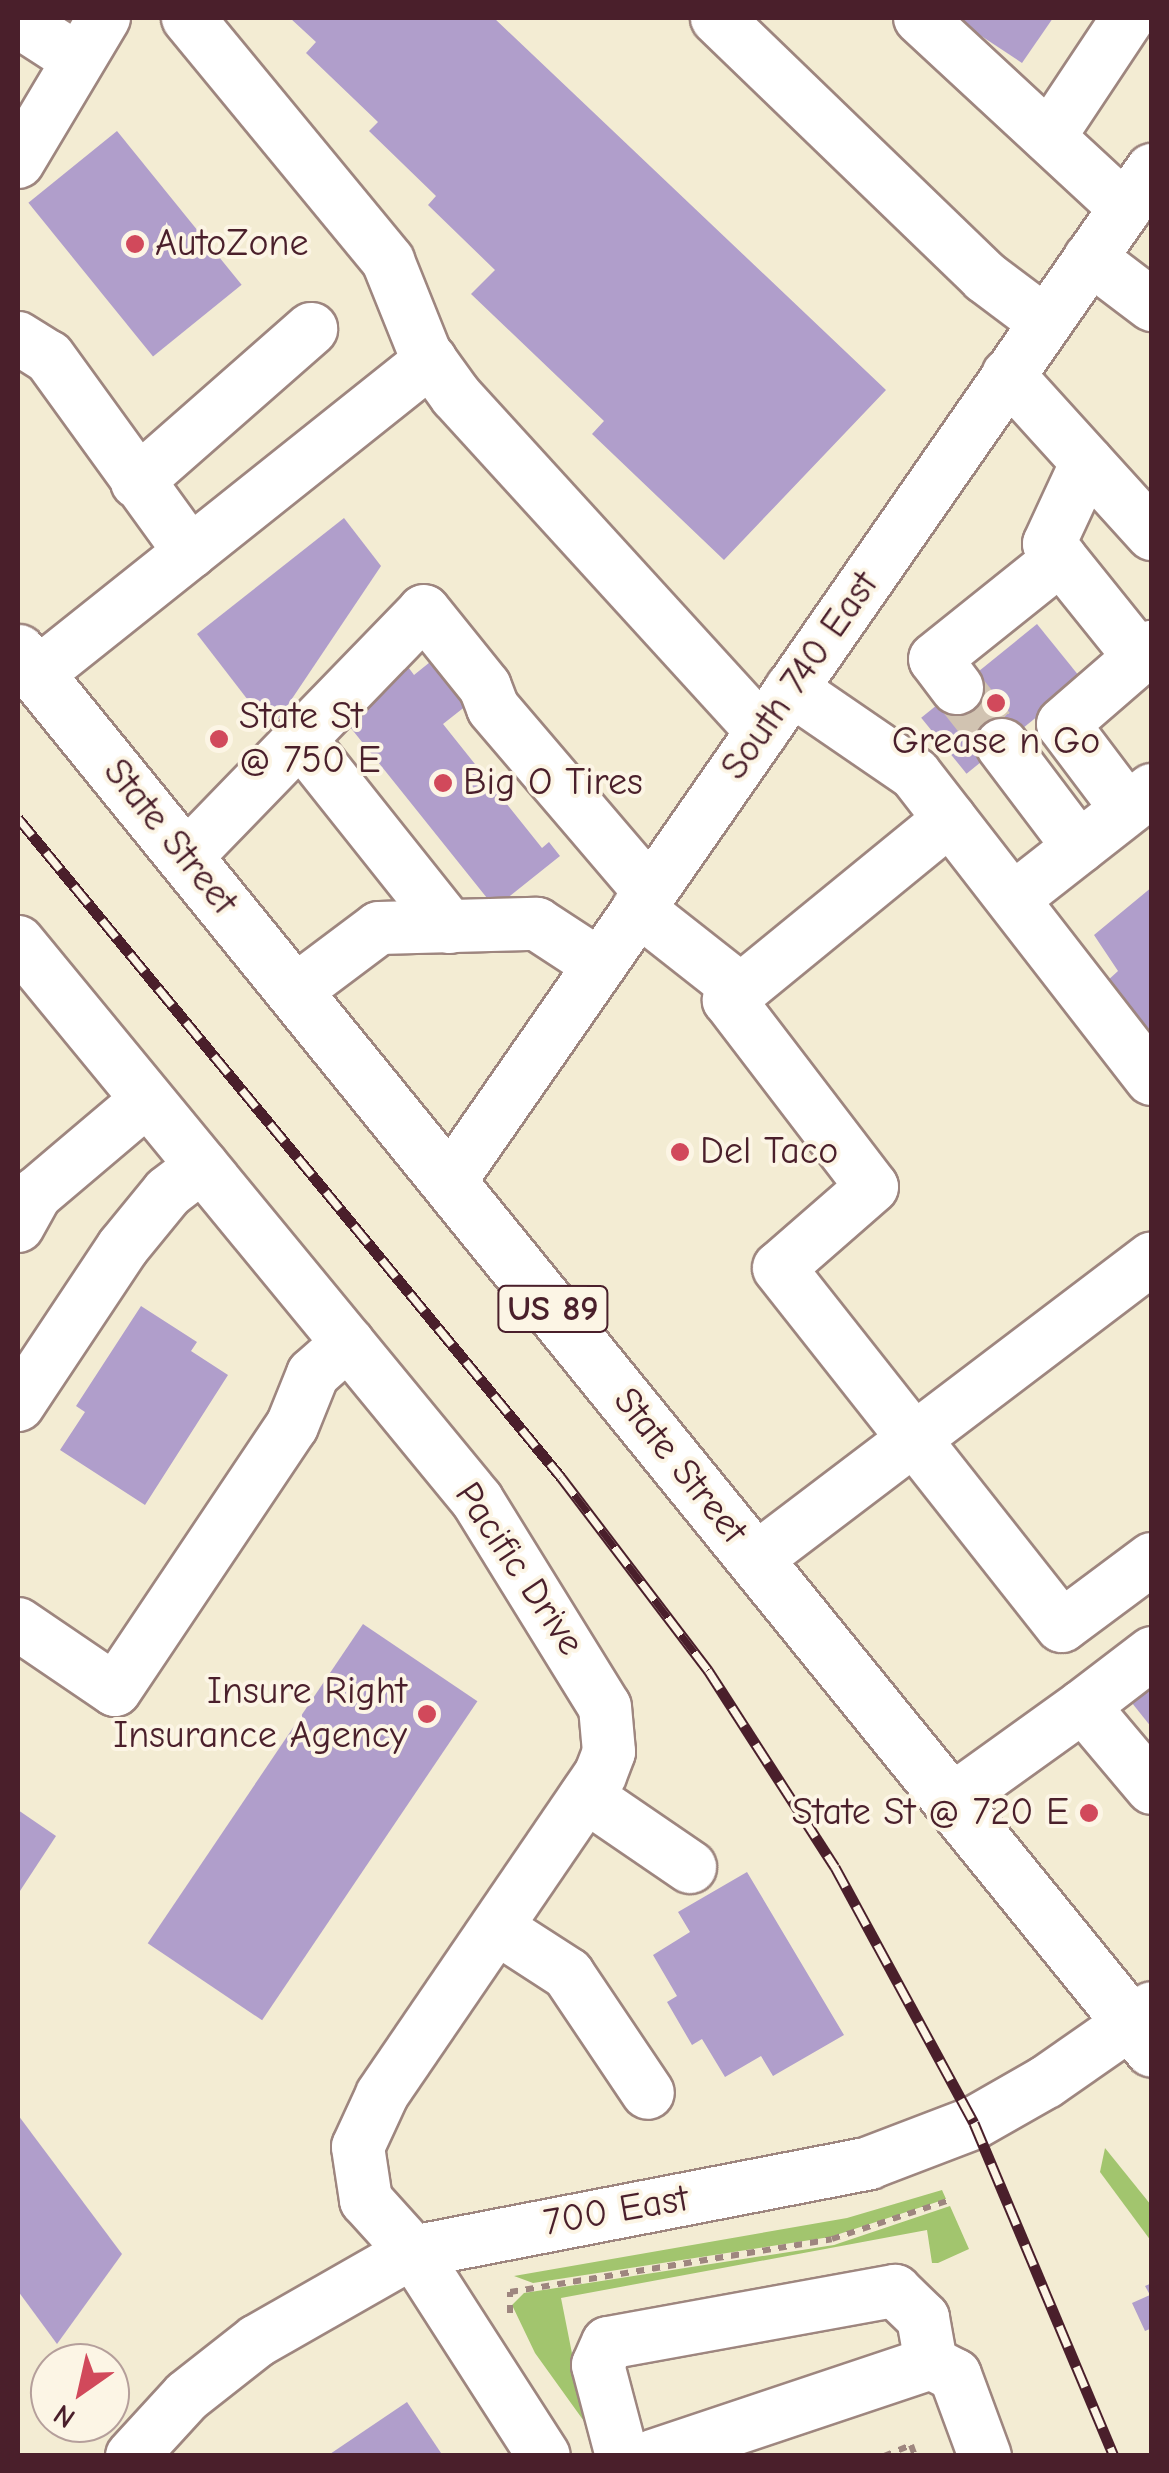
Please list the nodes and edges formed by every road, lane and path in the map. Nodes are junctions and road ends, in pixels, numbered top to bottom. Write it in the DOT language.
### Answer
graph roads {
  1 [pos="188,18"];
  2 [pos="717,18"];
  3 [pos="920,18"];
  4 [pos="1128,18"];
  5 [pos="18,21"];
  6 [pos="90,38"];
  7 [pos="1048,137"];
  8 [pos="18,162"];
  9 [pos="1138,189"];
  10 [pos="1090,258"];
  11 [pos="1152,304"];
  12 [pos="1045,322"];
  13 [pos="312,329"];
  14 [pos="18,338"];
  15 [pos="430,360"];
  16 [pos="1008,375"];
  17 [pos="1087,462"];
  18 [pos="136,482"];
  19 [pos="1152,534"];
  20 [pos="190,552"];
  21 [pos="1061,558"];
  22 [pos="1146,652"];
  23 [pos="27,663"];
  24 [pos="957,688"];
  25 [pos="777,710"];
  26 [pos="301,740"];
  27 [pos="1002,745"];
  28 [pos="1139,799"];
  29 [pos="950,819"];
  30 [pos="1079,847"];
  31 [pos="186,857"];
  32 [pos="644,900"];
  33 [pos="1012,900"];
  34 [pos="450,927"];
  35 [pos="18,942"];
  36 [pos="600,964"];
  37 [pos="741,990"];
  38 [pos="295,992"];
  39 [pos="1152,1079"];
  40 [pos="147,1100"];
  41 [pos="202,1166"];
  42 [pos="450,1181"];
  43 [pos="18,1226"];
  44 [pos="1152,1258"];
  45 [pos="348,1343"];
  46 [pos="18,1405"];
  47 [pos="914,1438"];
  48 [pos="756,1559"];
  49 [pos="1152,1560"];
  50 [pos="18,1624"];
  51 [pos="1152,1653"];
  52 [pos="1083,1706"];
  53 [pos="1152,1788"];
  54 [pos="586,1796"];
  55 [pos="952,1800"];
  56 [pos="690,1866"];
  57 [pos="497,1928"];
  58 [pos="1145,2026"];
  59 [pos="648,2093"];
  60 [pos="413,2252"];
  61 [pos="931,2363"];
  62 [pos="140,2452"];
  63 [pos="544,2456"];
  64 [pos="622,2456"];
  65 [pos="653,2456"];
  66 [pos="884,2456"];
  67 [pos="915,2456"];
  68 [pos="985,2456"];
  1 -- 15 [label="street"];
  2 -- 12 [label="street"];
  3 -- 7 [label="street"];
  4 -- 7 [label="street"];
  5 -- 6 [label="street"];
  6 -- 8 [label="street"];
  7 -- 9 [label="street"];
  9 -- 10 [label="street, South 740 East"];
  10 -- 11 [label="street"];
  10 -- 12 [label="street, South 740 East"];
  12 -- 16 [label="street, South 740 East"];
  13 -- 18 [label="street"];
  14 -- 18 [label="street"];
  15 -- 20 [label="street"];
  15 -- 25 [label="street"];
  16 -- 17 [label="street"];
  16 -- 25 [label="street, South 740 East"];
  17 -- 19 [label="street"];
  17 -- 21 [label="street"];
  18 -- 20 [label="street"];
  20 -- 23 [label="street"];
  21 -- 22 [label="street"];
  21 -- 24 [label="street"];
  22 -- 28 [label="street"];
  23 -- 31 [label="main road, State Street / US 89"];
  25 -- 29 [label="street"];
  25 -- 32 [label="street, South 740 East"];
  26 -- 31 [label="street"];
  26 -- 32 [label="street"];
  26 -- 34 [label="street"];
  27 -- 30 [label="street"];
  28 -- 30 [label="street"];
  29 -- 33 [label="street"];
  29 -- 37 [label="street"];
  30 -- 33 [label="street"];
  31 -- 38 [label="main road, State Street / US 89"];
  32 -- 36 [label="street, South 740 East"];
  32 -- 37 [label="street"];
  33 -- 39 [label="street"];
  34 -- 36 [label="street"];
  34 -- 38 [label="street"];
  35 -- 40 [label="street, Pacific Drive"];
  36 -- 42 [label="street, South 740 East"];
  37 -- 47 [label="street"];
  38 -- 42 [label="main road, State Street / US 89"];
  40 -- 41 [label="street, Pacific Drive"];
  40 -- 43 [label="street"];
  41 -- 45 [label="street, Pacific Drive"];
  41 -- 46 [label="street"];
  42 -- 48 [label="main road, State Street / US 89"];
  44 -- 47 [label="street"];
  45 -- 50 [label="street"];
  45 -- 54 [label="street, Pacific Drive"];
  47 -- 48 [label="street"];
  47 -- 49 [label="street"];
  48 -- 55 [label="main road, State Street / US 89"];
  51 -- 52 [label="street"];
  52 -- 53 [label="street"];
  52 -- 55 [label="street"];
  54 -- 56 [label="street"];
  54 -- 57 [label="street, Pacific Drive"];
  55 -- 58 [label="main road, State Street / US 89"];
  57 -- 59 [label="street"];
  57 -- 60 [label="street, Pacific Drive"];
  58 -- 60 [label="street, 700 East"];
  60 -- 62 [label="street, 700 East"];
  60 -- 63 [label="street, Pacific Drive"];
  61 -- 64 [label="street"];
  61 -- 65 [label="street"];
  61 -- 68 [label="street"];
  66 -- 67 [label="path"];
}
